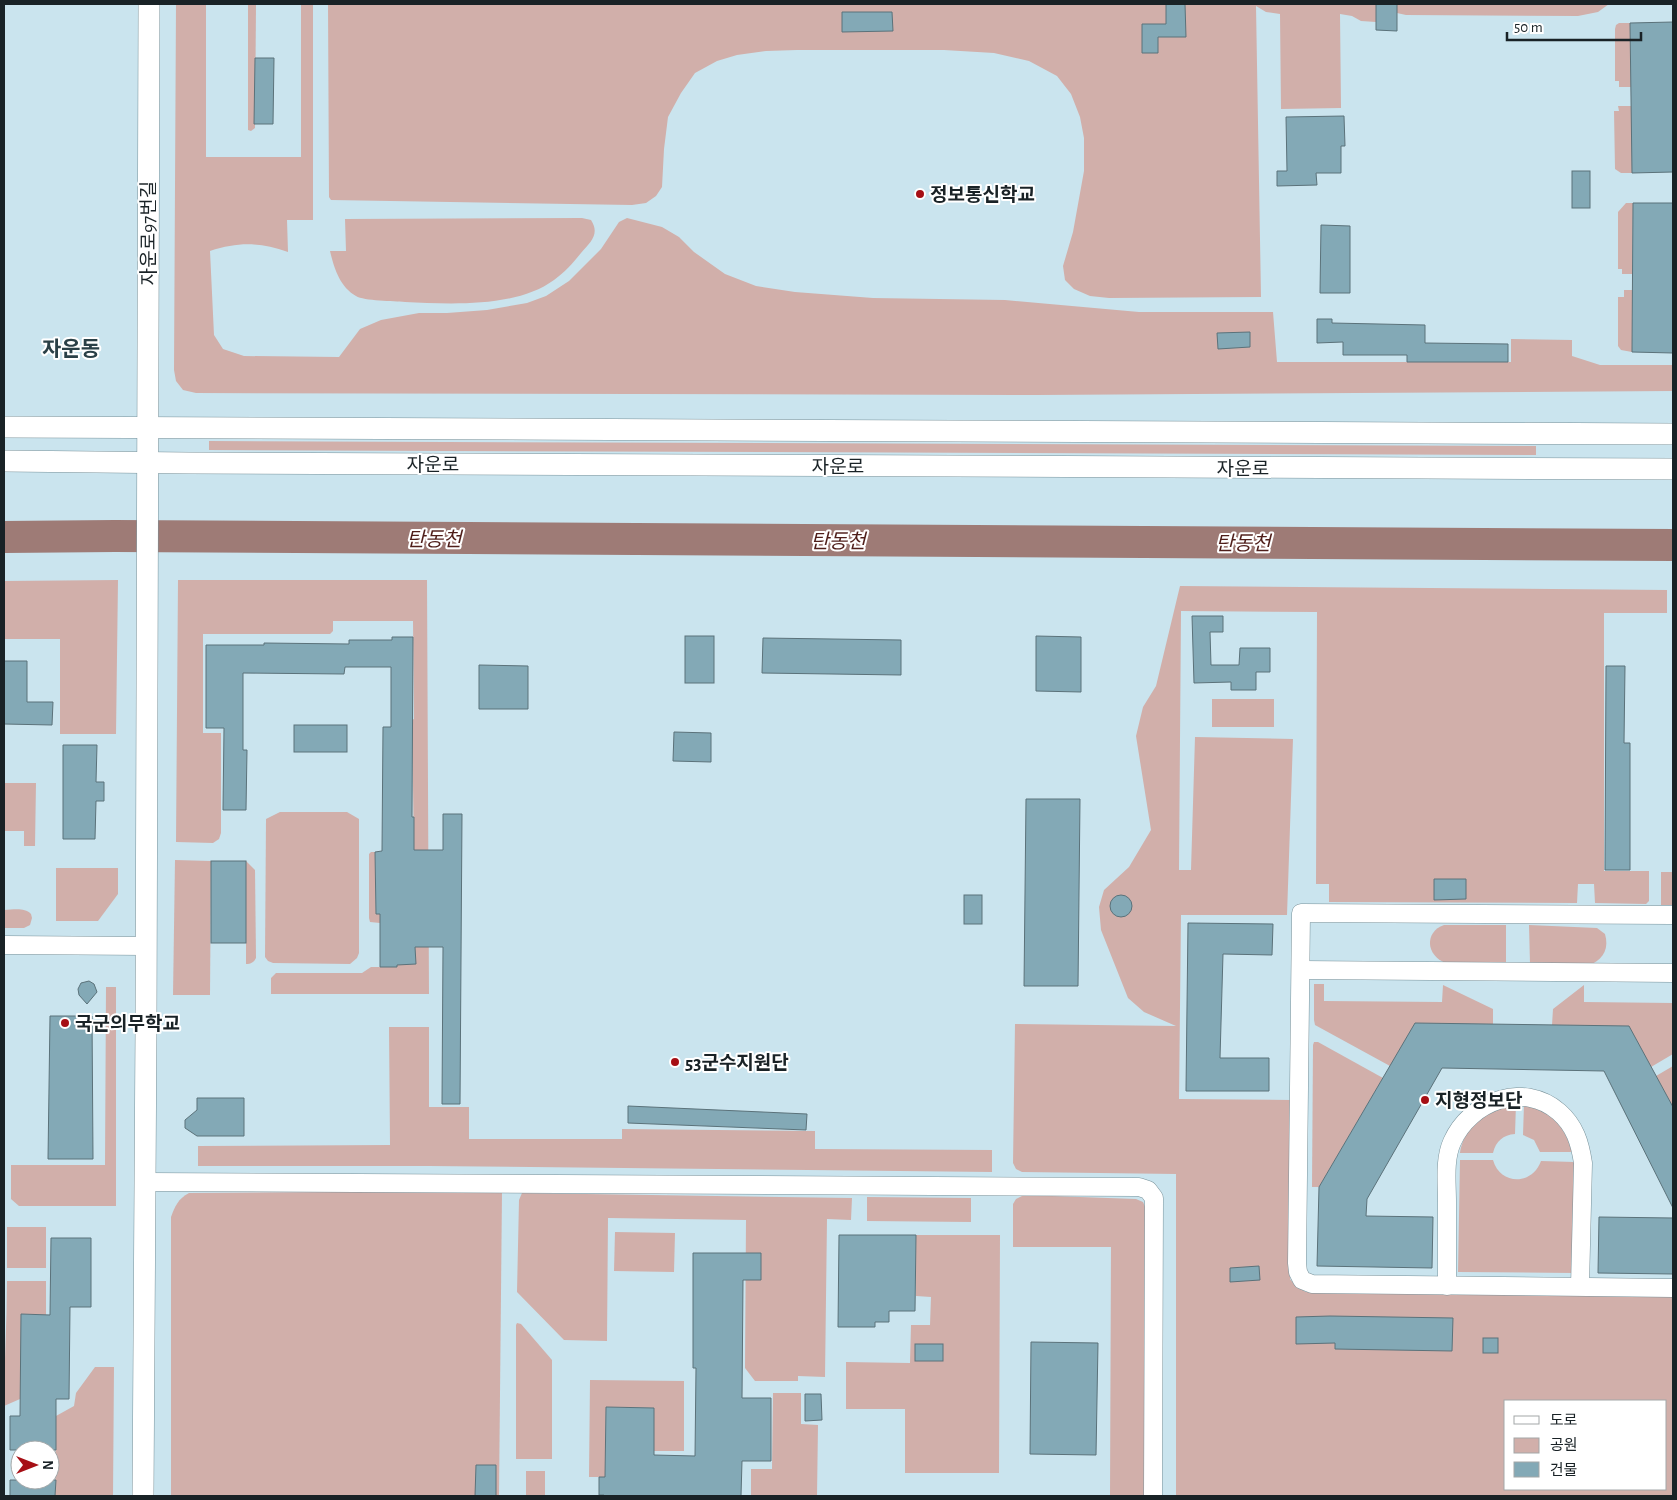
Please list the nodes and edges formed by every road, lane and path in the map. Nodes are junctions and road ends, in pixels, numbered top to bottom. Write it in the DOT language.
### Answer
graph roads {
  1 [pos="149,4"];
  2 [pos="4,427"];
  3 [pos="147,428"];
  4 [pos="1673,434"];
  5 [pos="4,461"];
  6 [pos="147,463"];
  7 [pos="1673,469"];
  8 [pos="1673,914"];
  9 [pos="4,945"];
  10 [pos="146,946"];
  11 [pos="1301,970"];
  12 [pos="1673,974"];
  13 [pos="145,1182"];
  14 [pos="1447,1286"];
  15 [pos="1580,1286"];
  16 [pos="1673,1288"];
  17 [pos="143,1496"];
  18 [pos="1153,1496"];
  1 -- 3 [label="street, 자운로97번길"];
  2 -- 3 [label="street, 자운로"];
  3 -- 4 [label="street, 자운로"];
  3 -- 6 [label="street, 자운로97번길"];
  5 -- 6 [label="street, 자운로"];
  6 -- 7 [label="street, 자운로"];
  6 -- 10 [label="street, 자운로97번길"];
  8 -- 11 [label="street"];
  9 -- 10 [label="street"];
  10 -- 13 [label="street, 자운로97번길"];
  11 -- 12 [label="street"];
  11 -- 14 [label="street"];
  13 -- 17 [label="street, 자운로97번길"];
  13 -- 18 [label="street"];
  14 -- 15 [label="street"];
  14 -- 15 [label="street"];
  15 -- 16 [label="street"];
}
